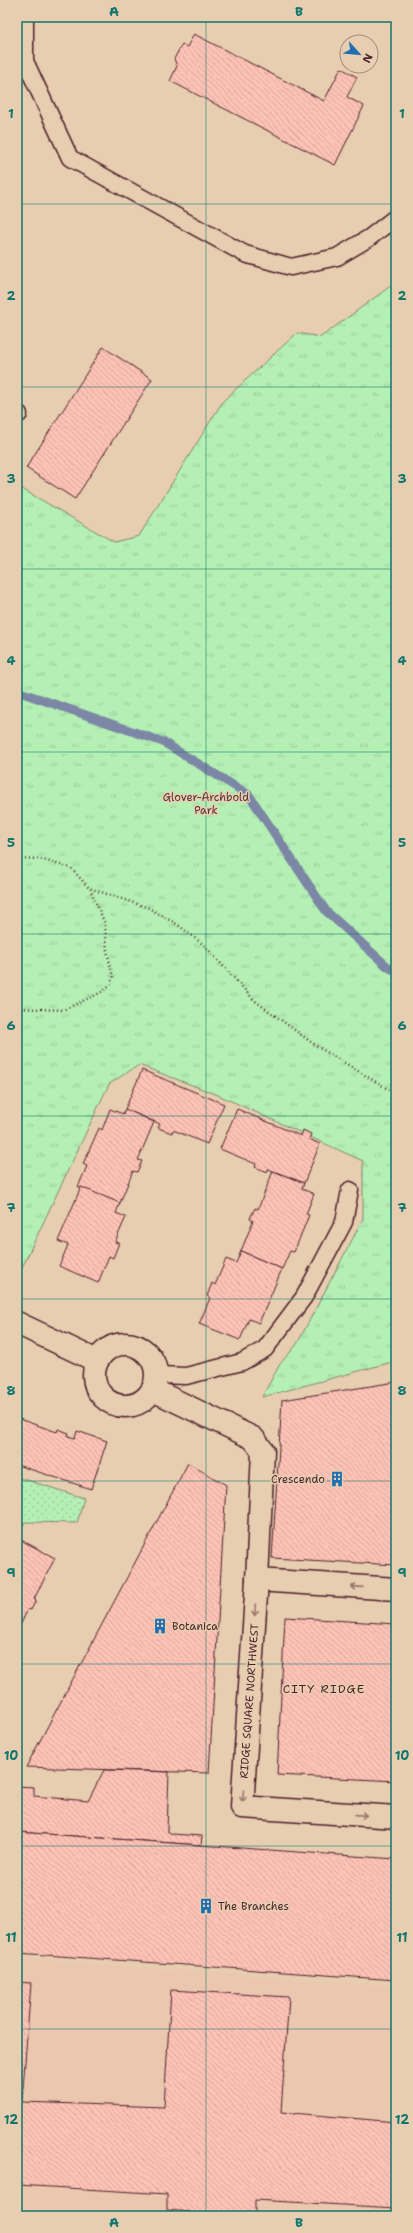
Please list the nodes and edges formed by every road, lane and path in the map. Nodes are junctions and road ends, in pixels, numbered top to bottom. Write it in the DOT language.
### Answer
graph roads {
  1 [pos="25,17"];
  2 [pos="21,63"];
  3 [pos="396,217"];
  4 [pos="17,858"];
  5 [pos="89,888"];
  6 [pos="17,1008"];
  7 [pos="396,1094"];
  8 [pos="350,1190"];
  9 [pos="17,1322"];
  10 [pos="97,1361"];
  11 [pos="155,1383"];
  12 [pos="257,1580"];
  13 [pos="396,1589"];
  14 [pos="396,1817"];
  1 -- 2 [label="lane"];
  2 -- 3 [label="lane"];
  4 -- 5 [label="path"];
  5 -- 6 [label="path"];
  5 -- 7 [label="path"];
  8 -- 11 [label="lane"];
  9 -- 10 [label="street"];
  10 -- 11 [label="street"];
  10 -- 11 [label="street"];
  11 -- 12 [label="street"];
  13 -- 12 [label="street, one-way"];
  12 -- 14 [label="street, RIDGE SQUARE NORTHWEST, one-way"];
}
